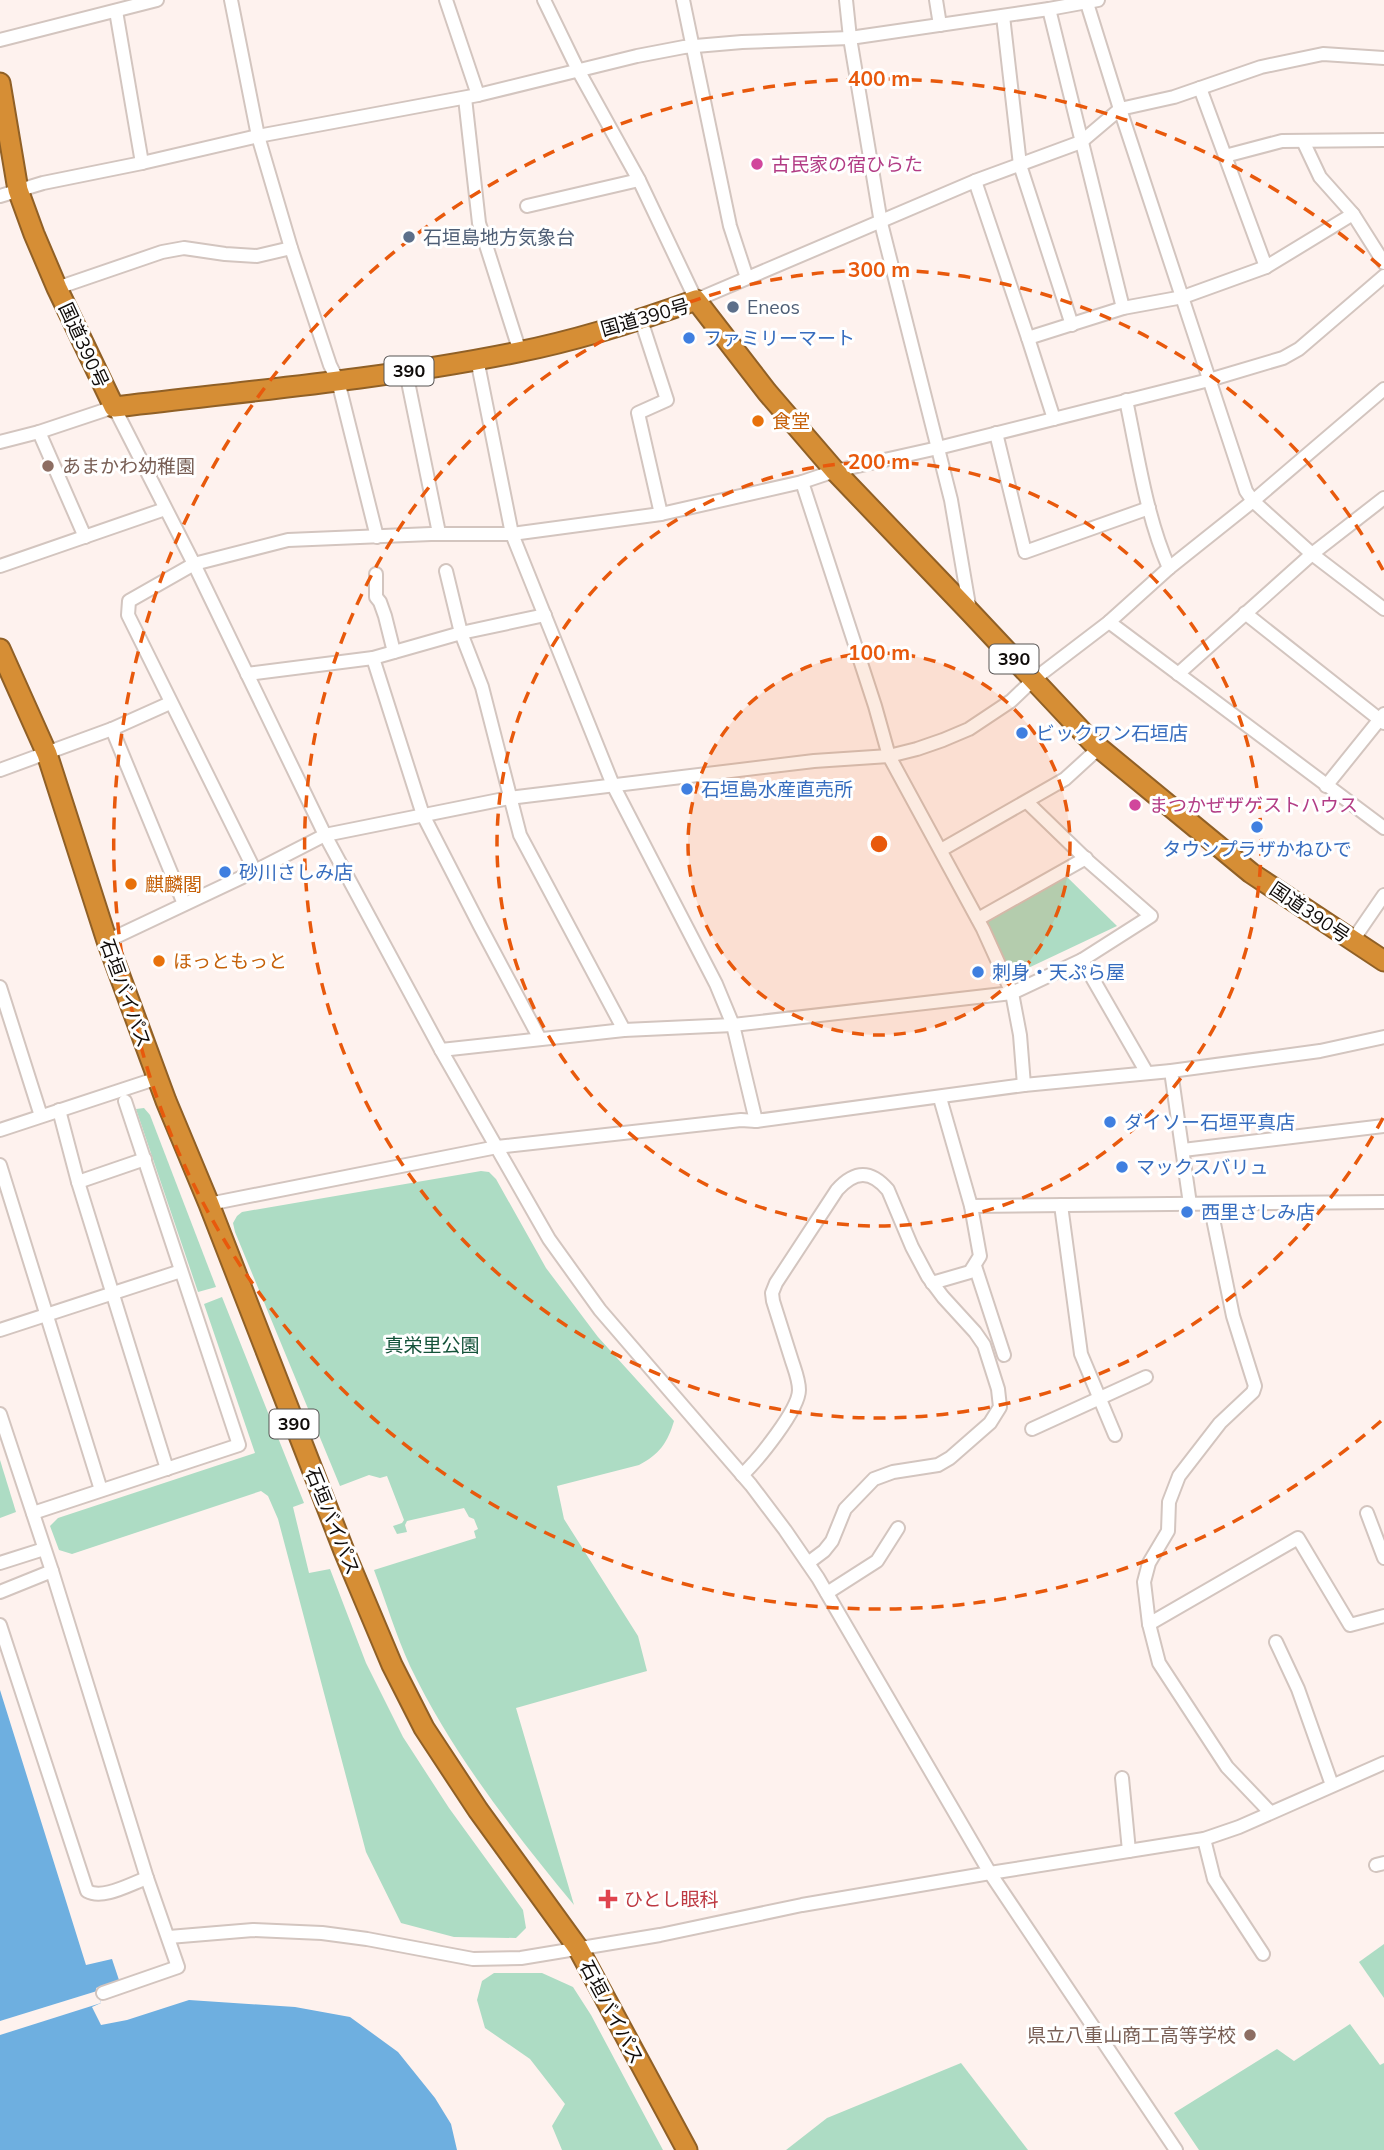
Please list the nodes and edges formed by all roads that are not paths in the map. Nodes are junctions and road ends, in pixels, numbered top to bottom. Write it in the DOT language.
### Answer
graph roads {
  1 [pos="157,0"];
  2 [pos="231,0"];
  3 [pos="446,0"];
  4 [pos="544,0"];
  5 [pos="683,0"];
  6 [pos="846,0"];
  7 [pos="936,0"];
  8 [pos="1090,1"];
  9 [pos="1049,9"];
  10 [pos="116,11"];
  11 [pos="1003,16"];
  12 [pos="940,25"];
  13 [pos="849,38"];
  14 [pos="0,40"];
  15 [pos="694,46"];
  16 [pos="1384,58"];
  17 [pos="578,70"];
  18 [pos="0,83"];
  19 [pos="1200,88"];
  20 [pos="472,96"];
  21 [pos="1120,109"];
  22 [pos="258,136"];
  23 [pos="1384,140"];
  24 [pos="1303,141"];
  25 [pos="1081,142"];
  26 [pos="1225,156"];
  27 [pos="142,163"];
  28 [pos="1020,165"];
  29 [pos="639,180"];
  30 [pos="975,181"];
  31 [pos="9,193"];
  32 [pos="527,206"];
  33 [pos="1353,214"];
  34 [pos="881,223"];
  35 [pos="290,248"];
  36 [pos="1384,263"];
  37 [pos="1266,267"];
  38 [pos="1384,276"];
  39 [pos="747,278"];
  40 [pos="57,288"];
  41 [pos="1183,297"];
  42 [pos="696,300"];
  43 [pos="1123,308"];
  44 [pos="641,320"];
  45 [pos="1072,325"];
  46 [pos="1028,338"];
  47 [pos="520,352"];
  48 [pos="477,359"];
  49 [pos="406,372"];
  50 [pos="1209,380"];
  51 [pos="338,381"];
  52 [pos="1383,391"];
  53 [pos="1126,400"];
  54 [pos="114,407"];
  55 [pos="1054,419"];
  56 [pos="39,432"];
  57 [pos="996,433"];
  58 [pos="0,442"];
  59 [pos="938,448"];
  60 [pos="835,471"];
  61 [pos="802,482"];
  62 [pos="1384,498"];
  63 [pos="1253,501"];
  64 [pos="1149,508"];
  65 [pos="165,509"];
  66 [pos="661,514"];
  67 [pos="439,533"];
  68 [pos="512,534"];
  69 [pos="85,537"];
  70 [pos="377,537"];
  71 [pos="1312,554"];
  72 [pos="194,564"];
  73 [pos="0,566"];
  74 [pos="1169,568"];
  75 [pos="446,572"];
  76 [pos="376,574"];
  77 [pos="1384,609"];
  78 [pos="970,612"];
  79 [pos="1245,613"];
  80 [pos="544,615"];
  81 [pos="1109,622"];
  82 [pos="461,634"];
  83 [pos="0,649"];
  84 [pos="394,652"];
  85 [pos="373,658"];
  86 [pos="247,674"];
  87 [pos="1178,674"];
  88 [pos="1033,680"];
  89 [pos="170,703"];
  90 [pos="1383,718"];
  91 [pos="112,729"];
  92 [pos="1098,748"];
  93 [pos="47,754"];
  94 [pos="889,756"];
  95 [pos="0,770"];
  96 [pos="613,785"];
  97 [pos="1326,786"];
  98 [pos="509,798"];
  99 [pos="1027,802"];
  100 [pos="424,815"];
  101 [pos="1384,828"];
  102 [pos="325,835"];
  103 [pos="941,850"];
  104 [pos="1086,858"];
  105 [pos="255,871"];
  106 [pos="1384,895"];
  107 [pos="184,904"];
  108 [pos="978,919"];
  109 [pos="1353,940"];
  110 [pos="107,941"];
  111 [pos="1082,960"];
  112 [pos="1384,961"];
  113 [pos="0,987"];
  114 [pos="1012,993"];
  115 [pos="733,1025"];
  116 [pos="624,1030"];
  117 [pos="1384,1037"];
  118 [pos="540,1038"];
  119 [pos="441,1050"];
  120 [pos="1171,1070"];
  121 [pos="1147,1073"];
  122 [pos="158,1078"];
  123 [pos="1024,1085"];
  124 [pos="940,1098"];
  125 [pos="125,1101"];
  126 [pos="59,1110"];
  127 [pos="41,1116"];
  128 [pos="756,1121"];
  129 [pos="1384,1126"];
  130 [pos="0,1130"];
  131 [pos="498,1147"];
  132 [pos="1183,1150"];
  133 [pos="145,1159"];
  134 [pos="0,1166"];
  135 [pos="78,1181"];
  136 [pos="1384,1202"];
  137 [pos="209,1204"];
  138 [pos="1190,1204"];
  139 [pos="1210,1204"];
  140 [pos="1061,1205"];
  141 [pos="971,1206"];
  142 [pos="975,1266"];
  143 [pos="181,1271"];
  144 [pos="932,1283"];
  145 [pos="113,1293"];
  146 [pos="47,1315"];
  147 [pos="0,1330"];
  148 [pos="1004,1355"];
  149 [pos="1146,1377"];
  150 [pos="1099,1399"];
  151 [pos="0,1414"];
  152 [pos="1032,1429"];
  153 [pos="1115,1436"];
  154 [pos="167,1469"];
  155 [pos="742,1475"];
  156 [pos="101,1490"];
  157 [pos="33,1513"];
  158 [pos="1367,1513"];
  159 [pos="898,1528"];
  160 [pos="44,1549"];
  161 [pos="1384,1558"];
  162 [pos="0,1563"];
  163 [pos="808,1563"];
  164 [pos="52,1571"];
  165 [pos="0,1591"];
  166 [pos="827,1593"];
  167 [pos="1384,1616"];
  168 [pos="1149,1623"];
  169 [pos="0,1625"];
  170 [pos="1276,1642"];
  171 [pos="1384,1763"];
  172 [pos="1122,1778"];
  173 [pos="1332,1785"];
  174 [pos="1270,1812"];
  175 [pos="1204,1839"];
  176 [pos="1129,1851"];
  177 [pos="990,1873"];
  178 [pos="147,1878"];
  179 [pos="169,1937"];
  180 [pos="578,1948"];
  181 [pos="1263,1954"];
  182 [pos="103,1993"];
  183 [pos="687,2150"];
  184 [pos="1176,2150"];
  1 -- 10 [label="street"];
  2 -- 22 [label="street"];
  3 -- 20 [label="street"];
  4 -- 17 [label="street"];
  5 -- 15 [label="street"];
  6 -- 13 [label="street"];
  7 -- 12 [label="street"];
  8 -- 9 [label="street"];
  8 -- 21 [label="street"];
  9 -- 11 [label="street"];
  9 -- 25 [label="street"];
  10 -- 14 [label="street"];
  10 -- 27 [label="street"];
  11 -- 12 [label="street"];
  11 -- 28 [label="street"];
  12 -- 13 [label="street"];
  13 -- 15 [label="street"];
  13 -- 34 [label="street"];
  15 -- 17 [label="street"];
  15 -- 39 [label="street"];
  16 -- 19 [label="street"];
  17 -- 20 [label="street"];
  17 -- 29 [label="street"];
  18 -- 31 [label="highway, 国道390号"];
  19 -- 21 [label="street"];
  19 -- 26 [label="street"];
  20 -- 22 [label="street"];
  20 -- 47 [label="street"];
  21 -- 25 [label="street"];
  21 -- 41 [label="street"];
  22 -- 27 [label="street"];
  22 -- 35 [label="street"];
  23 -- 24 [label="street"];
  24 -- 26 [label="street"];
  24 -- 33 [label="street"];
  25 -- 28 [label="street"];
  25 -- 43 [label="street"];
  26 -- 37 [label="street"];
  27 -- 31 [label="street"];
  28 -- 30 [label="street"];
  28 -- 45 [label="street"];
  29 -- 32 [label="street"];
  29 -- 42 [label="street"];
  30 -- 34 [label="street"];
  30 -- 46 [label="street"];
  31 -- 40 [label="highway, 国道390号"];
  33 -- 36 [label="street"];
  33 -- 37 [label="street"];
  34 -- 39 [label="street"];
  34 -- 59 [label="street"];
  35 -- 40 [label="street"];
  35 -- 51 [label="street"];
  37 -- 41 [label="street"];
  38 -- 50 [label="street"];
  39 -- 42 [label="street"];
  40 -- 54 [label="highway, 国道390号"];
  41 -- 43 [label="street"];
  41 -- 50 [label="street"];
  42 -- 44 [label="highway, 国道390号 / 390"];
  42 -- 60 [label="highway, 国道390号 / 390"];
  43 -- 45 [label="street"];
  44 -- 47 [label="highway, 国道390号 / 390"];
  44 -- 66 [label="street"];
  45 -- 46 [label="street"];
  46 -- 55 [label="street"];
  47 -- 48 [label="highway, 国道390号 / 390"];
  48 -- 49 [label="highway, 国道390号 / 390"];
  48 -- 68 [label="street"];
  49 -- 51 [label="highway, 国道390号 / 390"];
  49 -- 67 [label="street"];
  50 -- 53 [label="street"];
  50 -- 63 [label="street"];
  51 -- 54 [label="highway, 国道390号 / 390"];
  51 -- 70 [label="street"];
  52 -- 63 [label="street"];
  53 -- 55 [label="street"];
  53 -- 64 [label="street"];
  54 -- 56 [label="street"];
  54 -- 65 [label="street"];
  55 -- 57 [label="street"];
  56 -- 58 [label="street"];
  56 -- 69 [label="street"];
  57 -- 59 [label="street"];
  57 -- 64 [label="street"];
  59 -- 60 [label="street"];
  59 -- 78 [label="street"];
  60 -- 61 [label="street"];
  60 -- 78 [label="highway, 国道390号 / 390"];
  61 -- 66 [label="street"];
  61 -- 94 [label="street"];
  62 -- 71 [label="street"];
  63 -- 71 [label="street"];
  63 -- 74 [label="street"];
  64 -- 74 [label="street"];
  65 -- 69 [label="street"];
  65 -- 72 [label="street"];
  66 -- 68 [label="street"];
  67 -- 68 [label="street"];
  67 -- 70 [label="street"];
  68 -- 80 [label="street"];
  69 -- 73 [label="street"];
  70 -- 72 [label="street"];
  71 -- 77 [label="street"];
  71 -- 79 [label="street"];
  72 -- 86 [label="street"];
  72 -- 89 [label="street"];
  74 -- 81 [label="street"];
  75 -- 82 [label="street"];
  76 -- 84 [label="street"];
  78 -- 88 [label="highway, 国道390号 / 390"];
  79 -- 87 [label="street"];
  79 -- 90 [label="street"];
  80 -- 82 [label="street"];
  80 -- 96 [label="street"];
  81 -- 87 [label="street"];
  81 -- 88 [label="street"];
  82 -- 84 [label="street"];
  82 -- 98 [label="street"];
  83 -- 93 [label="highway, 石垣バイパス / 390"];
  84 -- 85 [label="street"];
  85 -- 86 [label="street"];
  85 -- 100 [label="street"];
  86 -- 102 [label="street"];
  87 -- 97 [label="street"];
  88 -- 92 [label="highway, 国道390号 / 390"];
  88 -- 94 [label="street"];
  89 -- 91 [label="street"];
  89 -- 105 [label="street"];
  90 -- 97 [label="street"];
  91 -- 93 [label="street"];
  91 -- 107 [label="street"];
  92 -- 99 [label="street"];
  92 -- 109 [label="highway, 国道390号 / 390"];
  93 -- 95 [label="street"];
  93 -- 110 [label="highway, 石垣バイパス / 390"];
  94 -- 96 [label="street"];
  94 -- 103 [label="street"];
  96 -- 98 [label="street"];
  96 -- 115 [label="street"];
  97 -- 101 [label="street"];
  98 -- 100 [label="street"];
  98 -- 116 [label="street"];
  99 -- 103 [label="street"];
  99 -- 104 [label="street"];
  100 -- 102 [label="street"];
  100 -- 118 [label="street"];
  102 -- 105 [label="street"];
  102 -- 119 [label="street"];
  103 -- 108 [label="street"];
  104 -- 108 [label="street"];
  104 -- 111 [label="street"];
  105 -- 107 [label="street"];
  106 -- 109 [label="street"];
  107 -- 110 [label="street"];
  108 -- 114 [label="street"];
  109 -- 112 [label="highway, 国道390号 / 390"];
  110 -- 122 [label="highway, 石垣バイパス / 390"];
  111 -- 114 [label="street"];
  111 -- 121 [label="street"];
  113 -- 127 [label="street"];
  114 -- 115 [label="street"];
  114 -- 123 [label="street"];
  115 -- 116 [label="street"];
  115 -- 128 [label="street"];
  116 -- 118 [label="street"];
  117 -- 120 [label="street"];
  118 -- 119 [label="street"];
  119 -- 131 [label="street"];
  120 -- 121 [label="street"];
  120 -- 132 [label="street"];
  121 -- 123 [label="street"];
  122 -- 126 [label="street"];
  122 -- 137 [label="highway, 石垣バイパス / 390"];
  123 -- 124 [label="street"];
  124 -- 128 [label="street"];
  124 -- 141 [label="street"];
  125 -- 133 [label="street"];
  126 -- 127 [label="street"];
  126 -- 135 [label="street"];
  127 -- 130 [label="street"];
  128 -- 131 [label="street"];
  129 -- 132 [label="street"];
  131 -- 137 [label="street"];
  131 -- 155 [label="street"];
  132 -- 138 [label="street"];
  133 -- 135 [label="street"];
  133 -- 143 [label="street"];
  134 -- 146 [label="street"];
  135 -- 145 [label="street"];
  136 -- 139 [label="street"];
  137 -- 180 [label="highway, 石垣バイパス / 390"];
  138 -- 139 [label="street"];
  138 -- 140 [label="street"];
  139 -- 168 [label="street"];
  140 -- 141 [label="street"];
  140 -- 150 [label="street"];
  141 -- 142 [label="street"];
  142 -- 144 [label="street"];
  142 -- 148 [label="street"];
  143 -- 145 [label="street"];
  143 -- 154 [label="street"];
  144 -- 155 [label="street"];
  144 -- 163 [label="street"];
  145 -- 146 [label="street"];
  145 -- 154 [label="street"];
  146 -- 147 [label="street"];
  146 -- 156 [label="street"];
  149 -- 150 [label="street"];
  150 -- 152 [label="street"];
  150 -- 153 [label="street"];
  151 -- 157 [label="street"];
  154 -- 156 [label="street"];
  155 -- 163 [label="street"];
  156 -- 157 [label="street"];
  157 -- 160 [label="street"];
  158 -- 161 [label="street"];
  159 -- 166 [label="street"];
  160 -- 162 [label="street"];
  160 -- 164 [label="street"];
  163 -- 166 [label="street"];
  164 -- 165 [label="street"];
  164 -- 178 [label="street"];
  166 -- 177 [label="street"];
  167 -- 168 [label="street"];
  168 -- 174 [label="street"];
  169 -- 178 [label="street"];
  170 -- 173 [label="street"];
  171 -- 173 [label="street"];
  172 -- 176 [label="street"];
  173 -- 174 [label="street"];
  174 -- 175 [label="street"];
  175 -- 176 [label="street"];
  175 -- 181 [label="street"];
  176 -- 177 [label="street"];
  177 -- 180 [label="street"];
  177 -- 184 [label="street"];
  178 -- 179 [label="street"];
  179 -- 180 [label="street"];
  179 -- 182 [label="street"];
  180 -- 183 [label="highway, 石垣バイパス / 390"];
}
